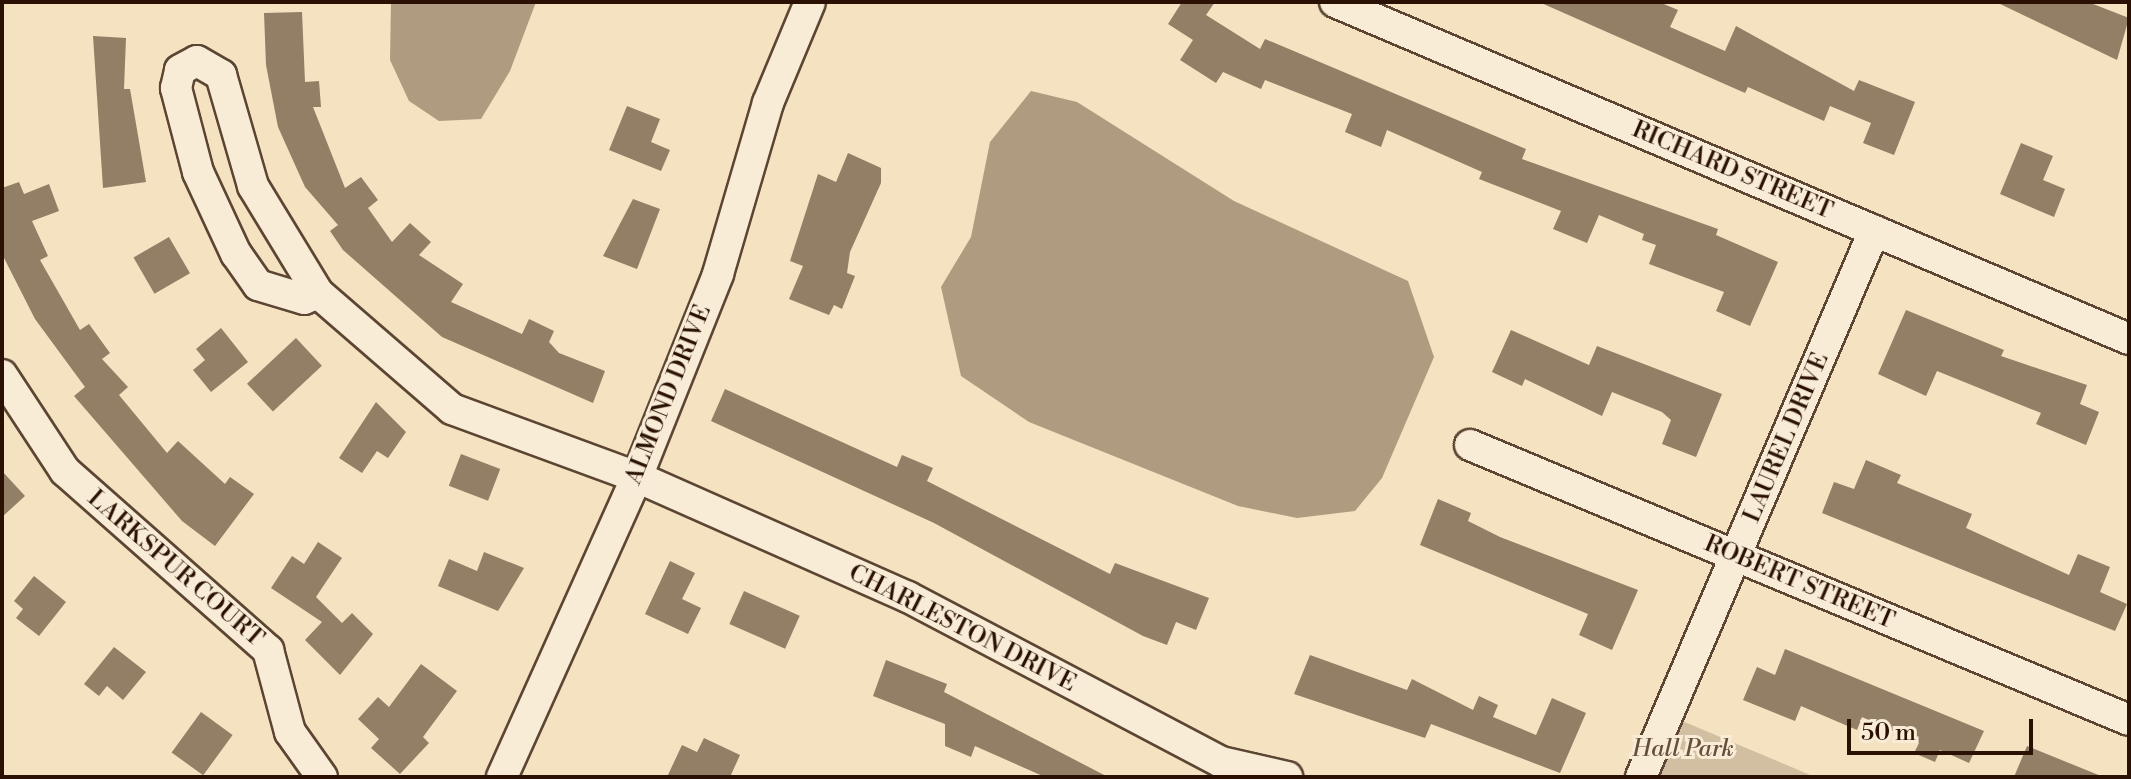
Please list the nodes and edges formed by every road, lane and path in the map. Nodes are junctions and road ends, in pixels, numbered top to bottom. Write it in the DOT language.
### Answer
graph roads {
  1 [pos="810,2"];
  2 [pos="1335,2"];
  3 [pos="1874,231"];
  4 [pos="318,293"];
  5 [pos="2129,339"];
  6 [pos="2,375"];
  7 [pos="1470,445"];
  8 [pos="637,477"];
  9 [pos="1736,557"];
  10 [pos="2129,720"];
  11 [pos="322,777"];
  12 [pos="502,777"];
  13 [pos="1287,777"];
  14 [pos="1641,777"];
  1 -- 8 [label="street, ALMOND DRIVE"];
  2 -- 3 [label="street, RICHARD STREET"];
  3 -- 5 [label="street, RICHARD STREET"];
  3 -- 9 [label="street, LAUREL DRIVE"];
  4 -- 4 [label="street, CHARLESTON DRIVE"];
  4 -- 8 [label="street, CHARLESTON DRIVE"];
  6 -- 11 [label="street, LARKSPUR COURT"];
  7 -- 9 [label="street, ROBERT STREET"];
  8 -- 12 [label="street, ALMOND DRIVE"];
  8 -- 13 [label="street, CHARLESTON DRIVE"];
  9 -- 10 [label="street, ROBERT STREET"];
  9 -- 14 [label="street, LAUREL DRIVE"];
}
